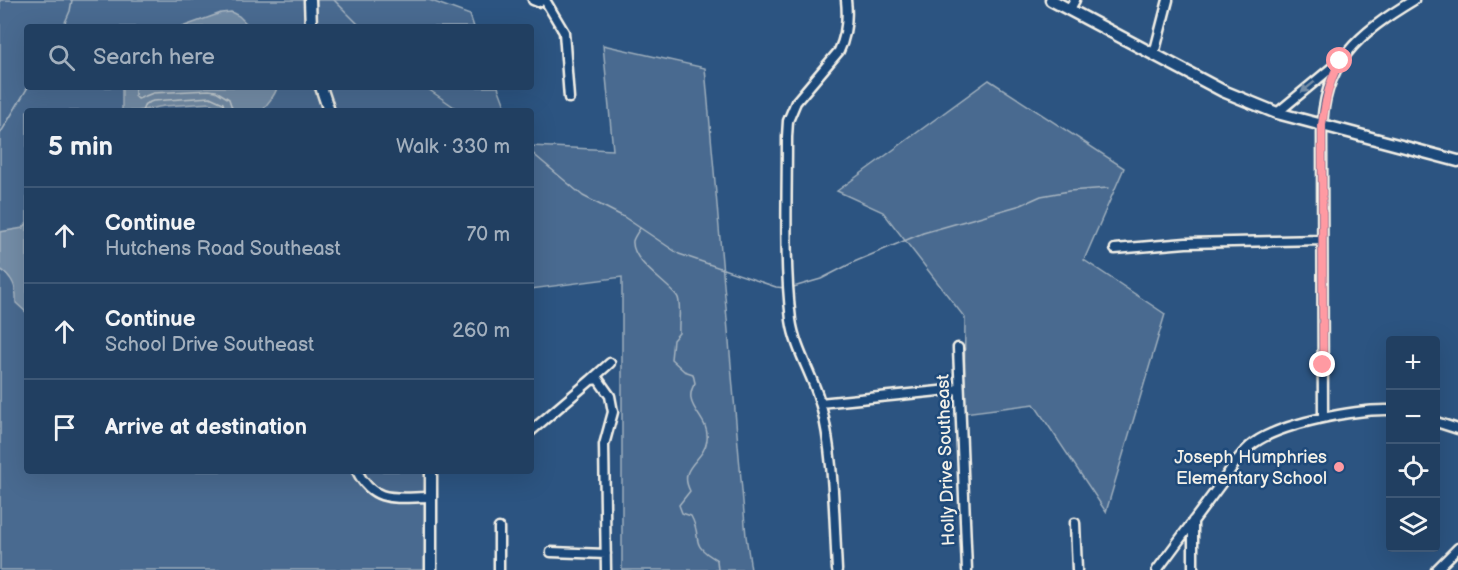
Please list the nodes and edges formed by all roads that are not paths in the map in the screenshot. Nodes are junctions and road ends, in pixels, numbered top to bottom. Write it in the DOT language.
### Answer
graph roads {
  1 [pos="310,0"];
  2 [pos="533,0"];
  3 [pos="544,0"];
  4 [pos="846,0"];
  5 [pos="1051,0"];
  6 [pos="1168,0"];
  7 [pos="1414,0"];
  8 [pos="1072,4"];
  9 [pos="311,24"];
  10 [pos="1155,54"];
  11 [pos="1340,61"];
  12 [pos="322,90"];
  13 [pos="569,98"];
  14 [pos="327,108"];
  15 [pos="1277,114"];
  16 [pos="1322,125"];
  17 [pos="1458,161"];
  18 [pos="1322,240"];
  19 [pos="1115,249"];
  20 [pos="958,348"];
  21 [pos="610,363"];
  22 [pos="591,380"];
  23 [pos="959,389"];
  24 [pos="820,403"];
  25 [pos="1386,410"];
  26 [pos="1323,418"];
  27 [pos="1440,423"];
  28 [pos="534,428"];
  29 [pos="1458,429"];
  30 [pos="358,474"];
  31 [pos="432,474"];
  32 [pos="431,497"];
  33 [pos="1193,521"];
  34 [pos="1076,523"];
  35 [pos="499,528"];
  36 [pos="1458,548"];
  37 [pos="551,552"];
  38 [pos="606,554"];
  39 [pos="431,570"];
  40 [pos="499,570"];
  41 [pos="606,570"];
  42 [pos="837,570"];
  43 [pos="967,570"];
  44 [pos="1077,570"];
  45 [pos="1157,570"];
  46 [pos="1193,570"];
  47 [pos="1437,570"];
  1 -- 9 [label="main road"];
  2 -- 3 [label="street"];
  3 -- 13 [label="street"];
  4 -- 24 [label="street"];
  5 -- 8 [label="main road"];
  6 -- 10 [label="street"];
  7 -- 11 [label="street"];
  8 -- 10 [label="main road"];
  10 -- 15 [label="main road"];
  11 -- 15 [label="street, one-way"];
  11 -- 16 [label="street"];
  12 -- 14 [label="main road"];
  15 -- 16 [label="main road"];
  16 -- 17 [label="main road"];
  16 -- 18 [label="street"];
  18 -- 19 [label="street"];
  18 -- 26 [label="street"];
  20 -- 23 [label="street, Holly Drive Southeast"];
  21 -- 22 [label="street"];
  22 -- 28 [label="street"];
  22 -- 38 [label="street"];
  23 -- 24 [label="street"];
  23 -- 43 [label="street, Holly Drive Southeast"];
  24 -- 42 [label="street"];
  25 -- 26 [label="street"];
  26 -- 33 [label="street"];
  27 -- 29 [label="street"];
  30 -- 32 [label="street"];
  31 -- 32 [label="main road"];
  32 -- 39 [label="main road"];
  33 -- 45 [label="street"];
  33 -- 46 [label="street"];
  34 -- 44 [label="street"];
  35 -- 40 [label="street"];
  36 -- 47 [label="street"];
  37 -- 38 [label="street"];
  38 -- 41 [label="street"];
}
